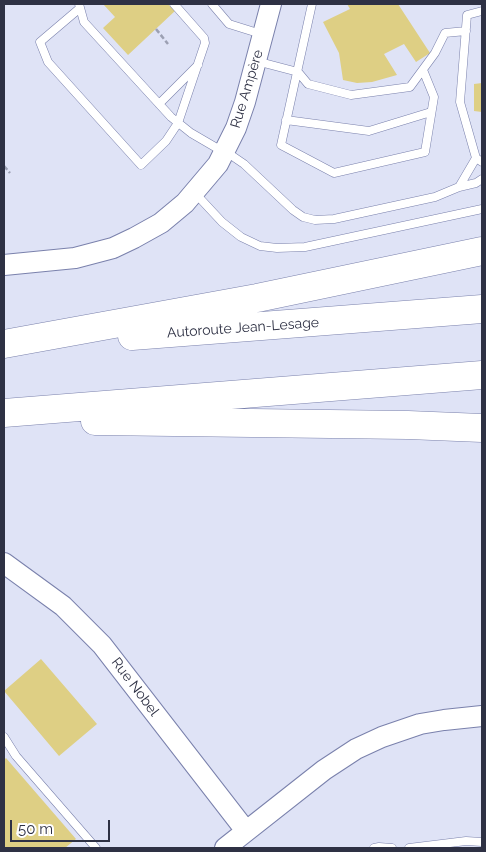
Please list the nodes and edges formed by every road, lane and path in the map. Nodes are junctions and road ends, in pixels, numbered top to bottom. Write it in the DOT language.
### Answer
graph roads {
  1 [pos="174,4"];
  2 [pos="212,4"];
  3 [pos="271,4"];
  4 [pos="312,4"];
  5 [pos="79,6"];
  6 [pos="482,11"];
  7 [pos="156,29"];
  8 [pos="466,31"];
  9 [pos="263,34"];
  10 [pos="168,44"];
  11 [pos="256,61"];
  12 [pos="200,64"];
  13 [pos="423,70"];
  14 [pos="298,72"];
  15 [pos="159,104"];
  16 [pos="432,112"];
  17 [pos="286,120"];
  18 [pos="178,124"];
  19 [pos="225,151"];
  20 [pos="479,160"];
  21 [pos="4,166"];
  22 [pos="10,173"];
  23 [pos="482,179"];
  24 [pos="458,187"];
  25 [pos="195,193"];
  26 [pos="482,209"];
  27 [pos="482,252"];
  28 [pos="4,265"];
  29 [pos="482,309"];
  30 [pos="4,344"];
  31 [pos="4,348"];
  32 [pos="482,375"];
  33 [pos="4,412"];
  34 [pos="4,420"];
  35 [pos="482,428"];
  36 [pos="4,564"];
  37 [pos="482,716"];
  38 [pos="4,736"];
  39 [pos="246,831"];
  40 [pos="482,842"];
  41 [pos="96,848"];
  42 [pos="224,848"];
  43 [pos="374,848"];
  44 [pos="392,848"];
  45 [pos="409,848"];
  1 -- 12 [label="lane"];
  2 -- 9 [label="lane"];
  3 -- 9 [label="street, Rue Ampère"];
  4 -- 14 [label="lane"];
  5 -- 15 [label="lane"];
  5 -- 18 [label="lane"];
  6 -- 8 [label="lane"];
  7 -- 10 [label="path"];
  8 -- 13 [label="lane"];
  8 -- 20 [label="lane"];
  9 -- 11 [label="street, Rue Ampère"];
  11 -- 14 [label="lane"];
  11 -- 19 [label="street, Rue Ampère"];
  12 -- 15 [label="lane"];
  12 -- 18 [label="lane"];
  13 -- 14 [label="lane"];
  13 -- 16 [label="lane"];
  14 -- 17 [label="lane"];
  15 -- 18 [label="lane"];
  16 -- 17 [label="lane"];
  16 -- 17 [label="lane"];
  18 -- 19 [label="lane"];
  19 -- 24 [label="lane"];
  19 -- 25 [label="street, Rue Ampère"];
  20 -- 24 [label="lane"];
  21 -- 22 [label="path"];
  23 -- 24 [label="lane"];
  25 -- 26 [label="lane"];
  25 -- 28 [label="street, Rue Ampère"];
  27 -- 30 [label="highway"];
  29 -- 31 [label="highway, Autoroute Jean-Lesage"];
  32 -- 33 [label="highway"];
  34 -- 35 [label="highway"];
  36 -- 39 [label="street, Rue Nobel"];
  37 -- 39 [label="street"];
  38 -- 41 [label="lane"];
  39 -- 42 [label="street"];
  40 -- 45 [label="lane"];
  43 -- 44 [label="lane"];
}
